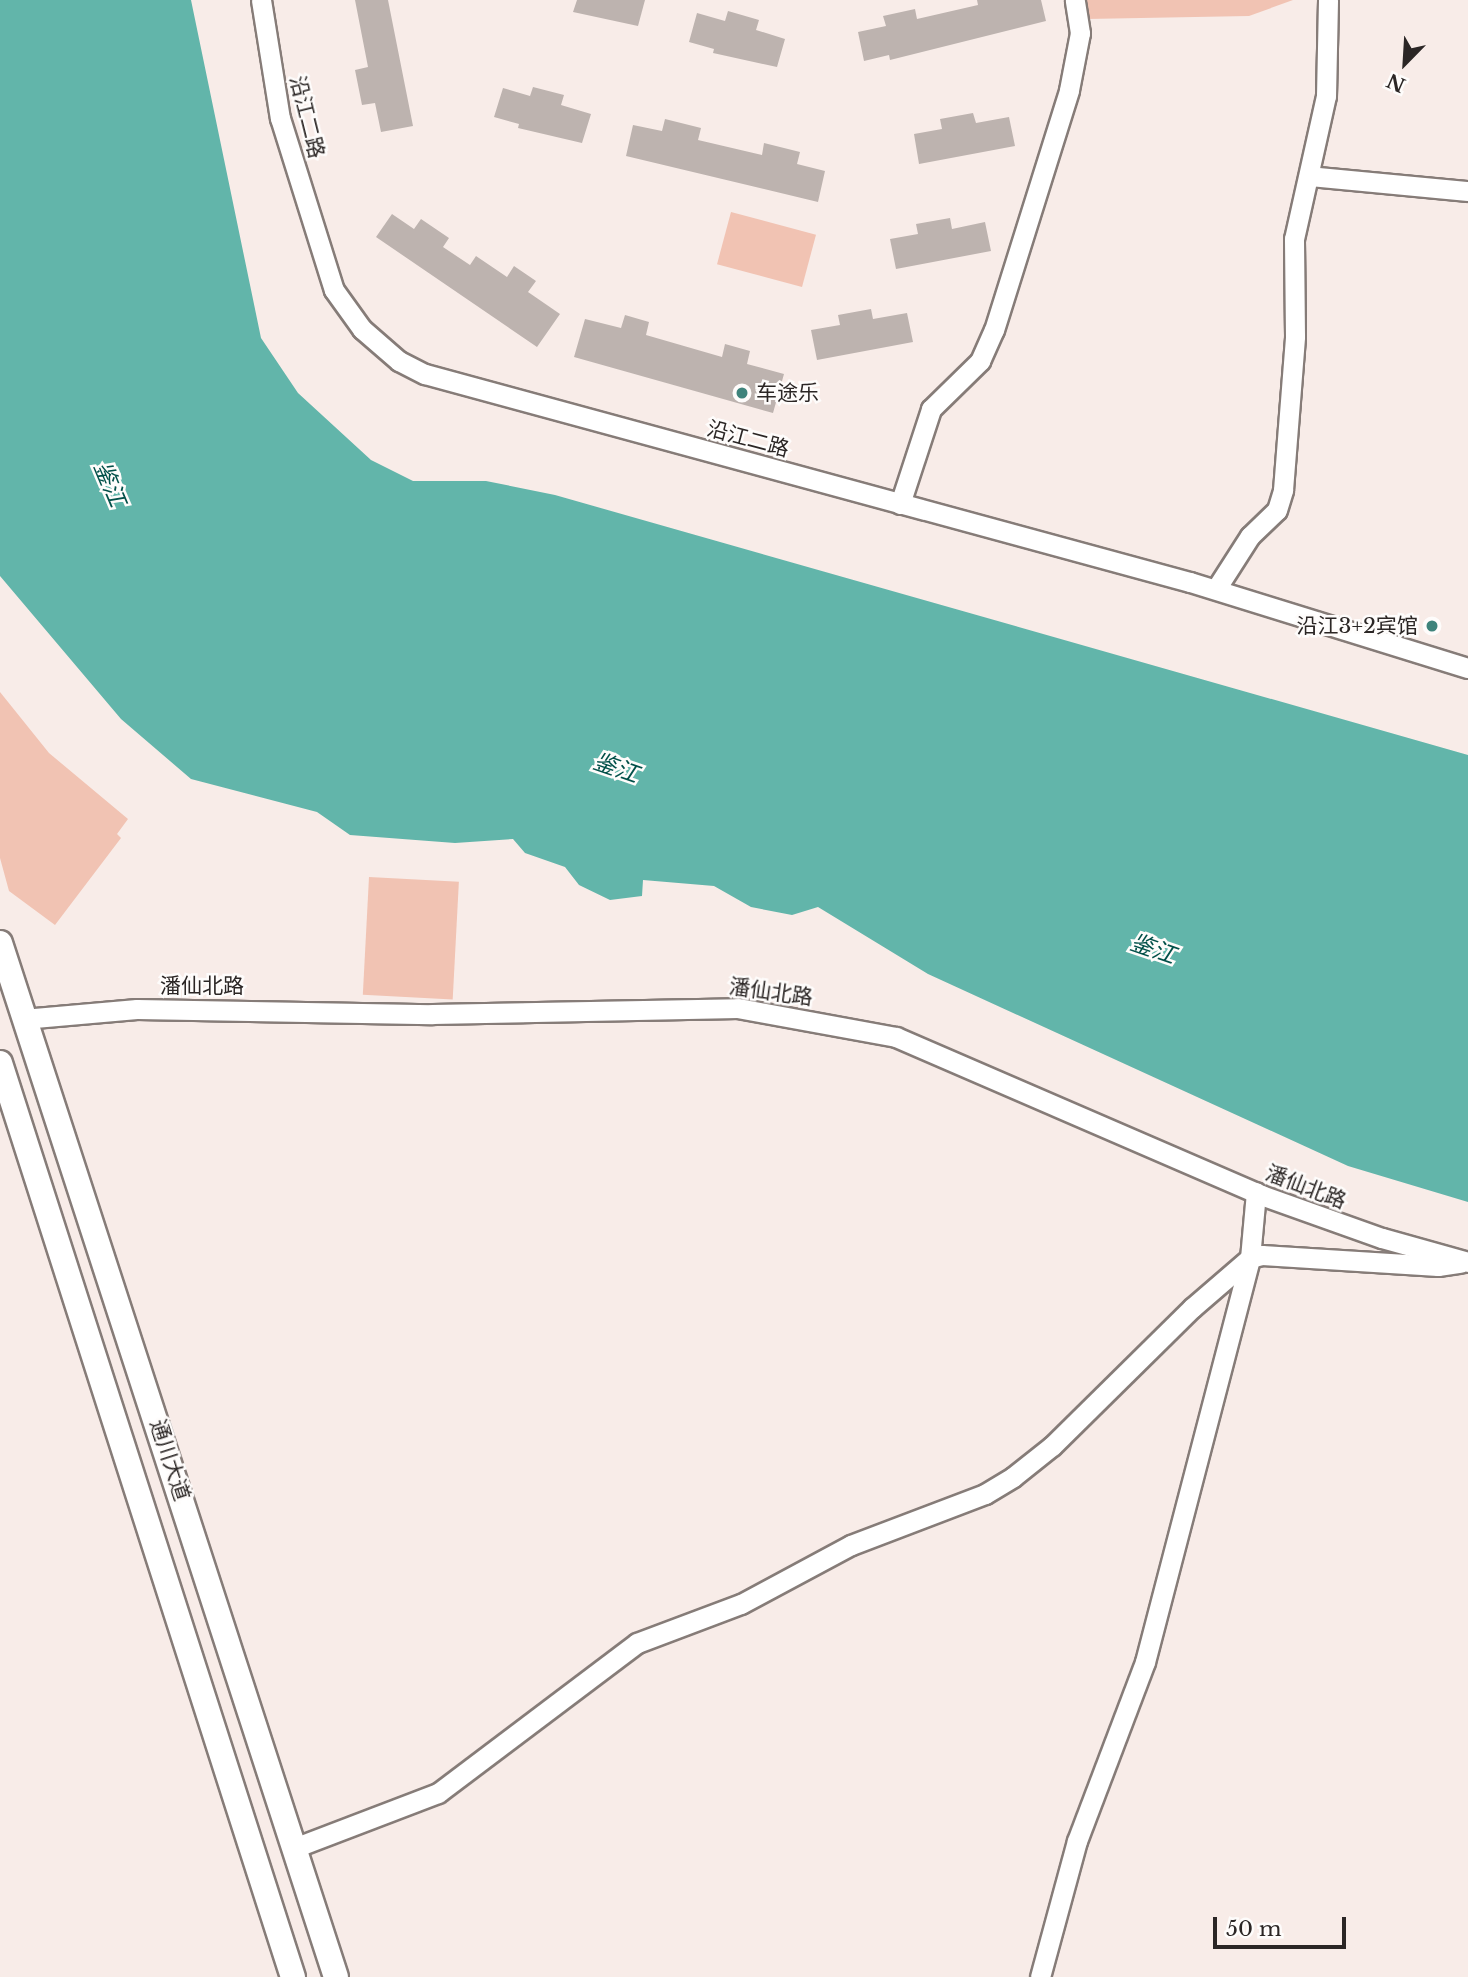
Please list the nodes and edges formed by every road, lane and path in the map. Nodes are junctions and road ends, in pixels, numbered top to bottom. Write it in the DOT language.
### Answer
graph roads {
  1 [pos="261,0"];
  2 [pos="1075,0"];
  3 [pos="1328,0"];
  4 [pos="1309,176"];
  5 [pos="1468,191"];
  6 [pos="900,504"];
  7 [pos="1216,589"];
  8 [pos="1468,668"];
  9 [pos="0,943"];
  10 [pos="23,1019"];
  11 [pos="0,1063"];
  12 [pos="1255,1192"];
  13 [pos="1250,1258"];
  14 [pos="1468,1262"];
  15 [pos="294,1848"];
  16 [pos="293,1977"];
  17 [pos="336,1977"];
  18 [pos="1040,1977"];
  1 -- 6 [label="street, 沿江二路"];
  2 -- 6 [label="street"];
  3 -- 4 [label="street"];
  4 -- 5 [label="street"];
  4 -- 7 [label="street"];
  6 -- 7 [label="street, 沿江二路"];
  7 -- 8 [label="street, 沿江二路"];
  9 -- 10 [label="main road, 通川大道"];
  10 -- 12 [label="street, 潘仙北路"];
  10 -- 15 [label="main road, 通川大道"];
  11 -- 16 [label="main road, 通川大道"];
  12 -- 13 [label="street"];
  12 -- 14 [label="street, 潘仙北路"];
  13 -- 14 [label="street"];
  13 -- 15 [label="street"];
  13 -- 18 [label="street"];
  15 -- 17 [label="main road, 通川大道"];
}
